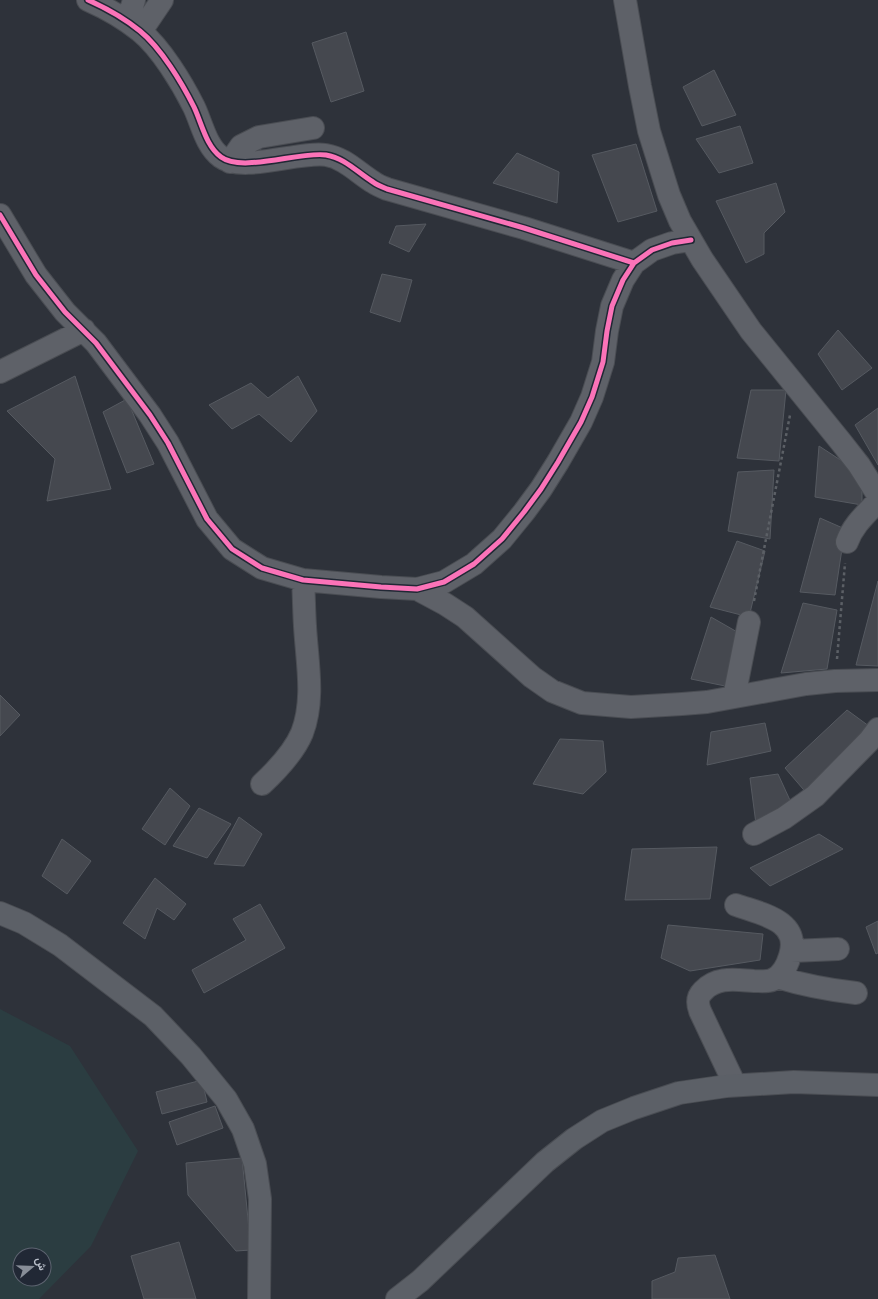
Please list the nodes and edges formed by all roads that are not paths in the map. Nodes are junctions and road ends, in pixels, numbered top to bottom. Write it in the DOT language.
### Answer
graph roads {
  1 [pos="88,0"];
  2 [pos="134,0"];
  3 [pos="162,0"];
  4 [pos="625,0"];
  5 [pos="133,26"];
  6 [pos="313,128"];
  7 [pos="230,162"];
  8 [pos="0,215"];
  9 [pos="691,240"];
  10 [pos="634,263"];
  11 [pos="84,330"];
  12 [pos="0,372"];
  13 [pos="878,495"];
  14 [pos="878,502"];
  15 [pos="847,542"];
  16 [pos="303,580"];
  17 [pos="417,589"];
  18 [pos="749,622"];
  19 [pos="878,680"];
  20 [pos="734,697"];
  21 [pos="878,729"];
  22 [pos="262,784"];
  23 [pos="754,834"];
  24 [pos="736,905"];
  25 [pos="0,913"];
  26 [pos="838,949"];
  27 [pos="792,951"];
  28 [pos="777,977"];
  29 [pos="856,993"];
  30 [pos="735,1085"];
  31 [pos="878,1085"];
  32 [pos="259,1299"];
  33 [pos="397,1299"];
  1 -- 5 [label="street"];
  2 -- 5 [label="street"];
  3 -- 5 [label="street"];
  4 -- 9 [label="street"];
  5 -- 7 [label="street"];
  6 -- 7 [label="street"];
  7 -- 10 [label="street"];
  8 -- 11 [label="street"];
  9 -- 10 [label="street"];
  9 -- 13 [label="street"];
  10 -- 17 [label="street"];
  11 -- 12 [label="street"];
  11 -- 16 [label="street"];
  14 -- 15 [label="street"];
  16 -- 17 [label="street"];
  16 -- 22 [label="street"];
  17 -- 20 [label="street"];
  18 -- 20 [label="street"];
  19 -- 20 [label="street"];
  21 -- 23 [label="street"];
  24 -- 27 [label="street"];
  25 -- 32 [label="main road"];
  26 -- 27 [label="street"];
  27 -- 28 [label="street"];
  28 -- 29 [label="street"];
  28 -- 30 [label="street"];
  30 -- 31 [label="main road"];
  30 -- 33 [label="main road"];
}
